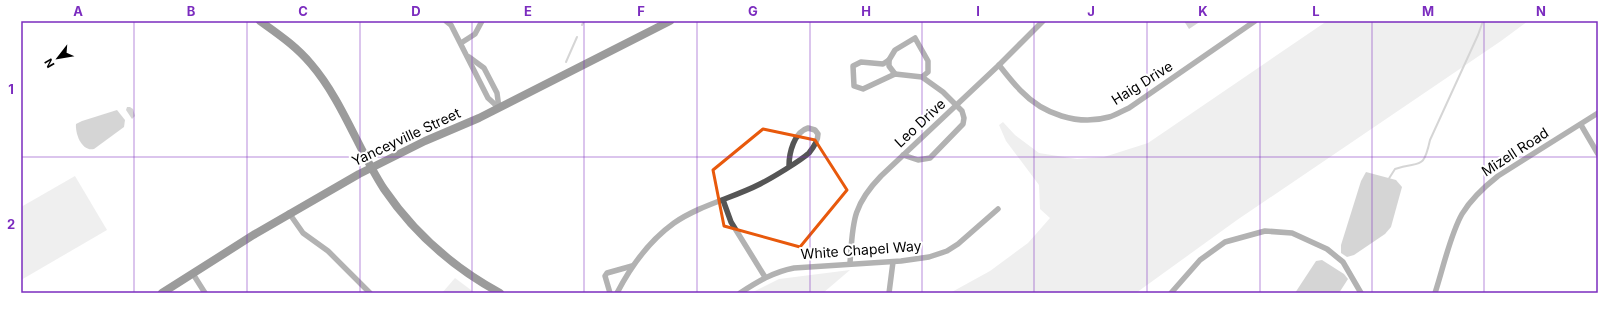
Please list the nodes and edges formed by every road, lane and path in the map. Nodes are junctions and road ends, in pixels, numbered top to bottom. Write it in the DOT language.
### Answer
graph roads {
  1 [pos="260,21"];
  2 [pos="446,21"];
  3 [pos="482,21"];
  4 [pos="670,21"];
  5 [pos="1043,21"];
  6 [pos="1255,21"];
  7 [pos="461,43"];
  8 [pos="467,56"];
  9 [pos="889,60"];
  10 [pos="999,65"];
  11 [pos="895,74"];
  12 [pos="922,77"];
  13 [pos="489,78"];
  14 [pos="480,82"];
  15 [pos="956,105"];
  16 [pos="499,108"];
  17 [pos="1598,113"];
  18 [pos="1581,125"];
  19 [pos="1598,154"];
  20 [pos="903,155"];
  21 [pos="789,166"];
  22 [pos="371,168"];
  23 [pos="723,200"];
  24 [pos="998,209"];
  25 [pos="289,213"];
  26 [pos="893,262"];
  27 [pos="850,263"];
  28 [pos="632,266"];
  29 [pos="193,274"];
  30 [pos="765,277"];
  31 [pos="162,293"];
  32 [pos="205,293"];
  33 [pos="370,293"];
  34 [pos="500,293"];
  35 [pos="610,293"];
  36 [pos="617,293"];
  37 [pos="740,293"];
  38 [pos="889,293"];
  39 [pos="1171,293"];
  40 [pos="1361,293"];
  41 [pos="1435,293"];
  1 -- 22 [label="main road"];
  2 -- 7 [label="street"];
  3 -- 7 [label="street"];
  4 -- 16 [label="main road, Yanceyville Street"];
  5 -- 10 [label="street, Leo Drive"];
  6 -- 10 [label="street, Haig Drive"];
  7 -- 8 [label="street"];
  8 -- 13 [label="street"];
  8 -- 14 [label="street"];
  9 -- 11 [label="street"];
  9 -- 11 [label="street"];
  9 -- 12 [label="street"];
  10 -- 15 [label="street, Leo Drive"];
  11 -- 12 [label="street"];
  12 -- 15 [label="street"];
  13 -- 14 [label="street"];
  13 -- 16 [label="street"];
  14 -- 16 [label="street"];
  15 -- 20 [label="street, Leo Drive"];
  15 -- 20 [label="street"];
  16 -- 22 [label="main road, Yanceyville Street"];
  17 -- 18 [label="street, Mizell Road"];
  18 -- 19 [label="street"];
  18 -- 41 [label="street, Mizell Road"];
  20 -- 27 [label="street, Leo Drive"];
  21 -- 21 [label="street"];
  21 -- 23 [label="street"];
  22 -- 25 [label="main road, Yanceyville Street"];
  22 -- 34 [label="main road"];
  23 -- 28 [label="street"];
  23 -- 30 [label="street"];
  24 -- 26 [label="street, White Chapel Way"];
  25 -- 29 [label="main road, Yanceyville Street"];
  25 -- 33 [label="street"];
  26 -- 27 [label="street, White Chapel Way"];
  26 -- 38 [label="street"];
  27 -- 30 [label="street, White Chapel Way"];
  28 -- 35 [label="street"];
  28 -- 36 [label="street"];
  29 -- 31 [label="main road, Yanceyville Street"];
  29 -- 32 [label="street"];
  30 -- 37 [label="street, White Chapel Way"];
  39 -- 40 [label="street"];
}
